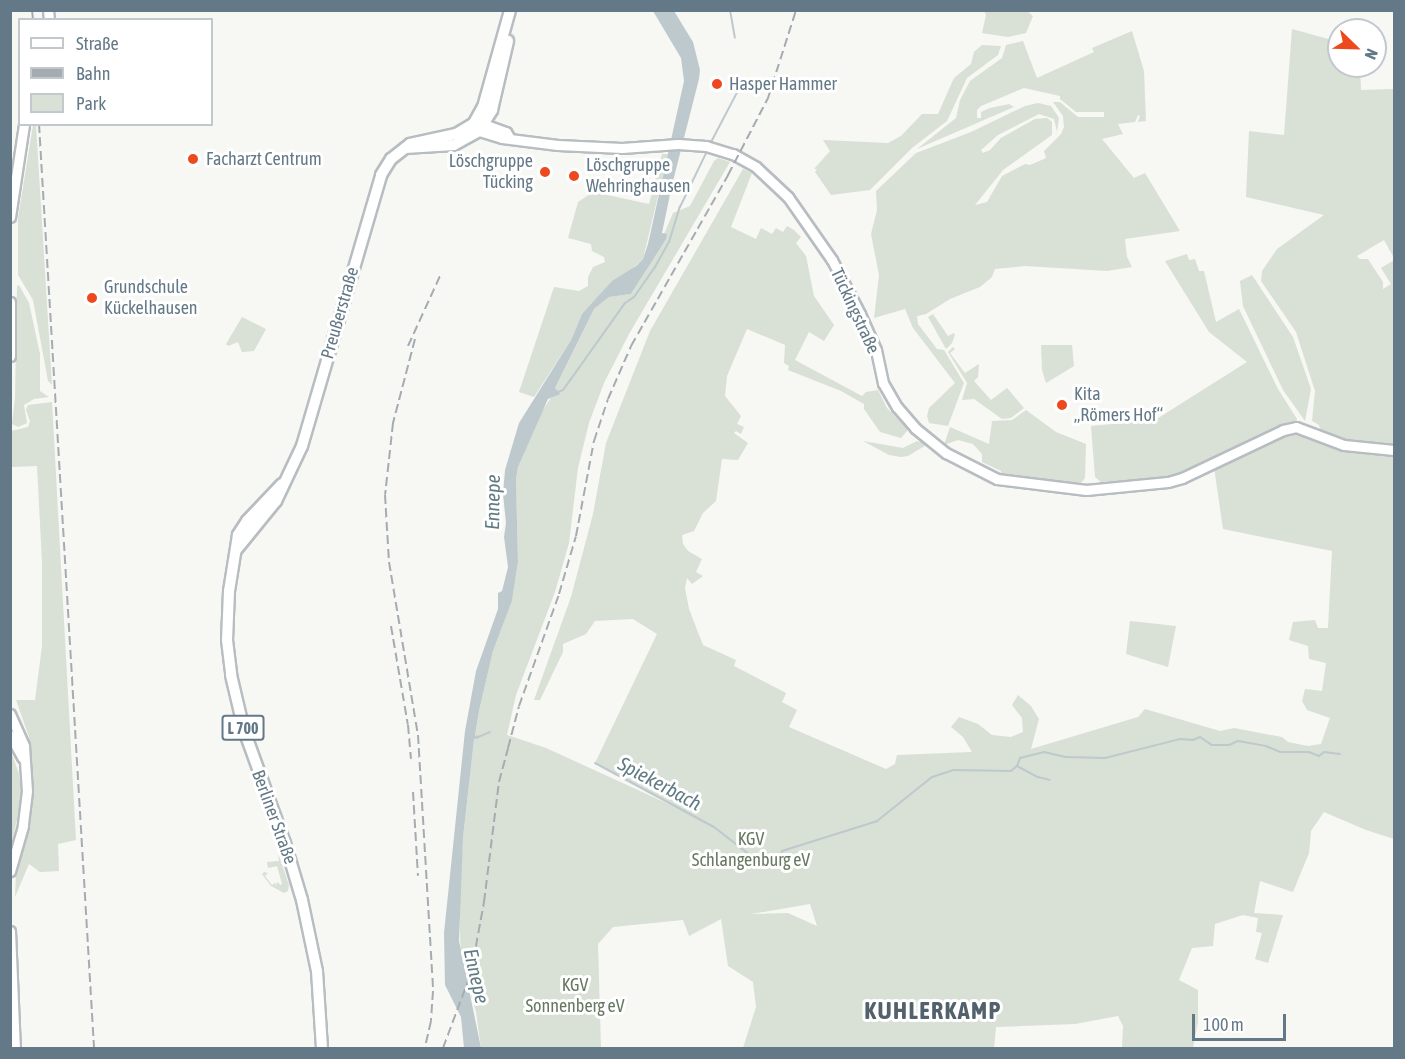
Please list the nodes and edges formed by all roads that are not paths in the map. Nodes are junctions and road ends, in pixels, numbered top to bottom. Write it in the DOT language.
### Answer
graph roads {
  1 [pos="510,10"];
  2 [pos="516,10"];
  3 [pos="480,125"];
  4 [pos="24,126"];
  5 [pos="10,217"];
  6 [pos="10,302"];
  7 [pos="10,356"];
  8 [pos="1395,450"];
  9 [pos="257,516"];
  10 [pos="10,714"];
  11 [pos="10,735"];
  12 [pos="23,758"];
  13 [pos="10,871"];
  14 [pos="10,931"];
  15 [pos="15,1048"];
  16 [pos="322,1048"];
  1 -- 3 [label="main road"];
  2 -- 3 [label="main road"];
  3 -- 8 [label="street, Tückingstraße"];
  3 -- 9 [label="main road, Preußerstraße / L 700"];
  4 -- 5 [label="street"];
  6 -- 7 [label="street"];
  9 -- 16 [label="main road, Berliner Straße / L 700"];
  10 -- 12 [label="street"];
  11 -- 12 [label="street"];
  12 -- 13 [label="street"];
  14 -- 15 [label="street"];
}
